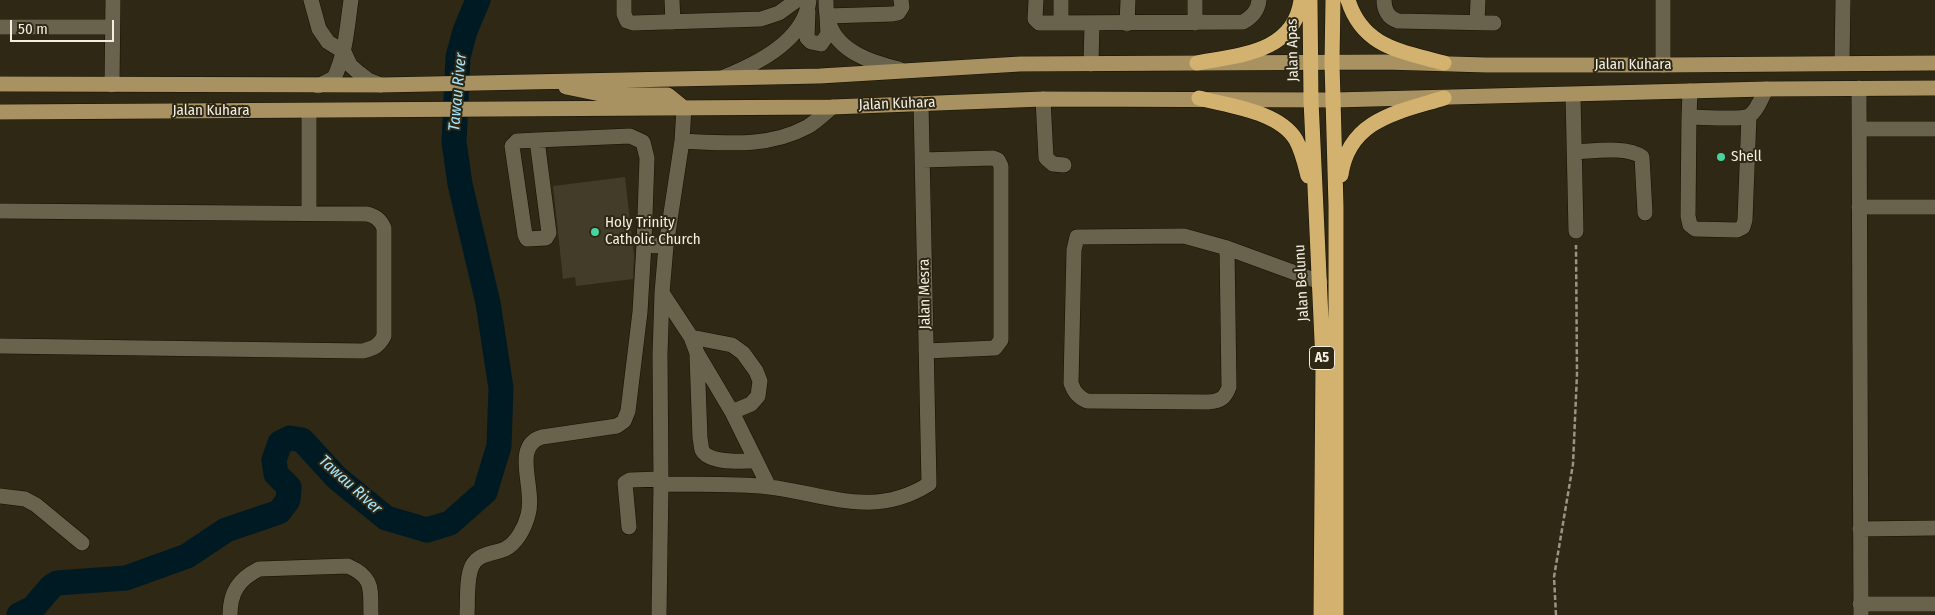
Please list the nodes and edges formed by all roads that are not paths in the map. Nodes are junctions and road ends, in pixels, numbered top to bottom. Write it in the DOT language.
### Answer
graph roads {
  1 [pos="113,0"];
  2 [pos="311,0"];
  3 [pos="351,0"];
  4 [pos="624,0"];
  5 [pos="672,0"];
  6 [pos="826,0"];
  7 [pos="901,0"];
  8 [pos="1036,0"];
  9 [pos="1061,0"];
  10 [pos="1128,0"];
  11 [pos="1195,0"];
  12 [pos="1259,0"];
  13 [pos="1301,0"];
  14 [pos="1310,0"];
  15 [pos="1332,0"];
  16 [pos="1348,0"];
  17 [pos="1384,0"];
  18 [pos="1478,0"];
  19 [pos="1663,0"];
  20 [pos="1843,0"];
  21 [pos="805,4"];
  22 [pos="827,16"];
  23 [pos="673,22"];
  24 [pos="1478,22"];
  25 [pos="1061,23"];
  26 [pos="1092,23"];
  27 [pos="1494,23"];
  28 [pos="1127,24"];
  29 [pos="1195,24"];
  30 [pos="0,27"];
  31 [pos="112,27"];
  32 [pos="344,52"];
  33 [pos="1197,63"];
  34 [pos="1310,63"];
  35 [pos="1332,63"];
  36 [pos="1444,63"];
  37 [pos="1842,63"];
  38 [pos="1935,63"];
  39 [pos="1091,64"];
  40 [pos="1663,65"];
  41 [pos="903,71"];
  42 [pos="723,78"];
  43 [pos="539,81"];
  44 [pos="0,84"];
  45 [pos="112,85"];
  46 [pos="381,85"];
  47 [pos="316,86"];
  48 [pos="1859,88"];
  49 [pos="1935,88"];
  50 [pos="1766,89"];
  51 [pos="1690,91"];
  52 [pos="1573,95"];
  53 [pos="1199,98"];
  54 [pos="1444,98"];
  55 [pos="1043,99"];
  56 [pos="1311,100"];
  57 [pos="1334,100"];
  58 [pos="921,103"];
  59 [pos="832,107"];
  60 [pos="684,108"];
  61 [pos="309,111"];
  62 [pos="0,112"];
  63 [pos="1750,116"];
  64 [pos="1689,117"];
  65 [pos="1859,129"];
  66 [pos="1935,129"];
  67 [pos="537,140"];
  68 [pos="682,141"];
  69 [pos="1575,152"];
  70 [pos="922,160"];
  71 [pos="1064,165"];
  72 [pos="1316,206"];
  73 [pos="1336,206"];
  74 [pos="1860,207"];
  75 [pos="1935,207"];
  76 [pos="0,211"];
  77 [pos="309,213"];
  78 [pos="1645,213"];
  79 [pos="1576,231"];
  80 [pos="644,244"];
  81 [pos="666,246"];
  82 [pos="1226,248"];
  83 [pos="1320,282"];
  84 [pos="662,293"];
  85 [pos="691,337"];
  86 [pos="0,346"];
  87 [pos="926,351"];
  88 [pos="697,353"];
  89 [pos="732,412"];
  90 [pos="756,461"];
  91 [pos="661,482"];
  92 [pos="769,487"];
  93 [pos="0,496"];
  94 [pos="629,527"];
  95 [pos="1935,528"];
  96 [pos="1860,529"];
  97 [pos="82,543"];
  98 [pos="1935,604"];
  99 [pos="1860,610"];
  100 [pos="230,615"];
  101 [pos="371,615"];
  102 [pos="467,615"];
  103 [pos="659,615"];
  104 [pos="1322,615"];
  105 [pos="1336,615"];
  1 -- 31 [label="street"];
  2 -- 32 [label="street"];
  3 -- 32 [label="street"];
  4 -- 23 [label="street"];
  5 -- 23 [label="street"];
  6 -- 22 [label="street"];
  7 -- 22 [label="street"];
  8 -- 25 [label="street"];
  9 -- 25 [label="street"];
  10 -- 28 [label="street"];
  11 -- 29 [label="street"];
  12 -- 29 [label="street"];
  13 -- 33 [label="highway"];
  14 -- 34 [label="highway, Jalan Apas / A5"];
  15 -- 35 [label="highway, A5"];
  16 -- 36 [label="highway"];
  17 -- 24 [label="street"];
  18 -- 24 [label="street"];
  19 -- 40 [label="street"];
  20 -- 37 [label="street"];
  21 -- 22 [label="street"];
  21 -- 23 [label="street"];
  21 -- 42 [label="street"];
  22 -- 41 [label="street"];
  24 -- 27 [label="street"];
  25 -- 26 [label="street"];
  26 -- 28 [label="street"];
  26 -- 39 [label="street"];
  28 -- 29 [label="street"];
  30 -- 31 [label="street"];
  31 -- 45 [label="street"];
  32 -- 46 [label="street"];
  32 -- 47 [label="street"];
  33 -- 34 [label="main road"];
  33 -- 39 [label="main road"];
  34 -- 35 [label="main road, Jalan Kuhara"];
  34 -- 56 [label="highway, Jalan Apas / A5"];
  35 -- 36 [label="main road, Jalan Kuhara"];
  35 -- 57 [label="highway, A5"];
  36 -- 40 [label="main road, Jalan Kuhara"];
  37 -- 38 [label="main road, Jalan Kuhara"];
  37 -- 40 [label="main road, Jalan Kuhara"];
  39 -- 41 [label="main road"];
  41 -- 42 [label="main road"];
  42 -- 43 [label="main road"];
  43 -- 46 [label="main road, Jalan Kuhara"];
  43 -- 60 [label="main road"];
  44 -- 45 [label="main road, Jalan Kuhara"];
  45 -- 47 [label="main road, Jalan Kuhara"];
  46 -- 47 [label="main road, Jalan Kuhara"];
  48 -- 49 [label="main road, Jalan Kuhara"];
  48 -- 50 [label="main road, Jalan Kuhara"];
  48 -- 65 [label="street"];
  50 -- 51 [label="main road, Jalan Kuhara"];
  50 -- 63 [label="street"];
  51 -- 52 [label="main road, Jalan Kuhara"];
  51 -- 64 [label="street"];
  52 -- 54 [label="main road, Jalan Kuhara"];
  52 -- 69 [label="street"];
  53 -- 55 [label="main road, Jalan Kuhara"];
  53 -- 56 [label="main road, Jalan Kuhara"];
  53 -- 72 [label="highway"];
  54 -- 57 [label="main road, Jalan Kuhara"];
  54 -- 73 [label="highway"];
  55 -- 58 [label="main road, Jalan Kuhara"];
  55 -- 71 [label="street"];
  56 -- 57 [label="main road, Jalan Kuhara"];
  56 -- 72 [label="highway, Jalan Belunu / A5"];
  57 -- 73 [label="highway, A5"];
  58 -- 59 [label="main road, Jalan Kuhara"];
  58 -- 70 [label="street, Jalan Mesra"];
  59 -- 60 [label="main road, Jalan Kuhara"];
  59 -- 68 [label="street"];
  60 -- 61 [label="main road, Jalan Kuhara"];
  60 -- 68 [label="street"];
  61 -- 62 [label="main road, Jalan Kuhara"];
  61 -- 77 [label="street"];
  63 -- 64 [label="street"];
  63 -- 64 [label="street"];
  65 -- 66 [label="street"];
  65 -- 74 [label="street"];
  67 -- 67 [label="street"];
  67 -- 80 [label="street"];
  68 -- 81 [label="street"];
  69 -- 78 [label="street"];
  69 -- 79 [label="street"];
  70 -- 87 [label="street, Jalan Mesra"];
  70 -- 87 [label="street"];
  72 -- 83 [label="highway, Jalan Belunu / A5"];
  73 -- 105 [label="highway, A5"];
  74 -- 75 [label="street"];
  74 -- 96 [label="street"];
  76 -- 77 [label="street"];
  77 -- 86 [label="street"];
  80 -- 81 [label="street"];
  80 -- 102 [label="street"];
  81 -- 84 [label="street"];
  82 -- 82 [label="street"];
  82 -- 83 [label="street"];
  83 -- 104 [label="highway, Jalan Belunu / A5"];
  84 -- 85 [label="street"];
  84 -- 91 [label="street"];
  85 -- 88 [label="street"];
  85 -- 89 [label="street"];
  87 -- 92 [label="street, Jalan Mesra"];
  88 -- 89 [label="street"];
  88 -- 90 [label="street"];
  89 -- 90 [label="street"];
  90 -- 92 [label="street"];
  91 -- 92 [label="street"];
  91 -- 94 [label="street"];
  91 -- 103 [label="street"];
  93 -- 97 [label="street"];
  95 -- 96 [label="street"];
  96 -- 99 [label="street"];
  98 -- 99 [label="street"];
  100 -- 101 [label="street"];
}
